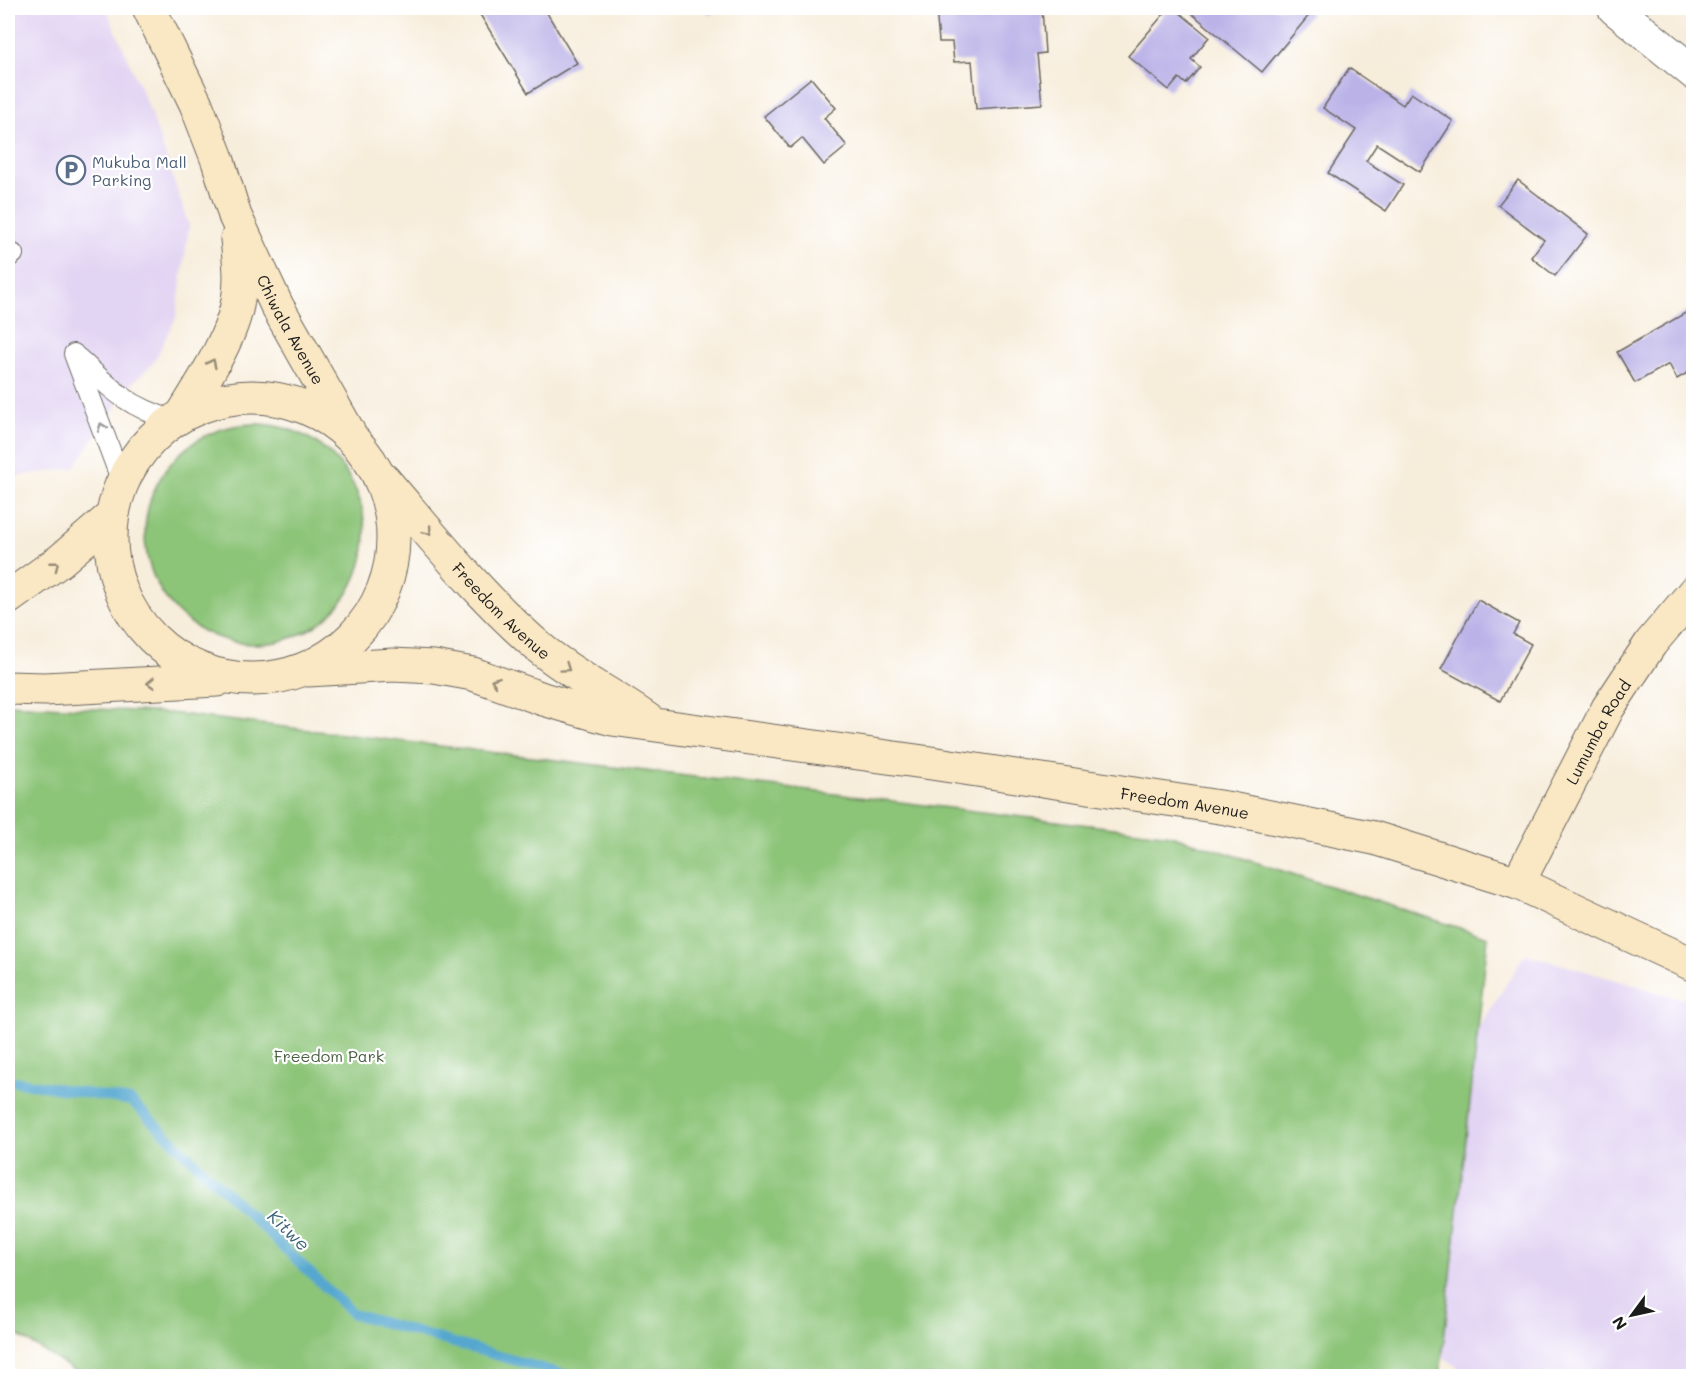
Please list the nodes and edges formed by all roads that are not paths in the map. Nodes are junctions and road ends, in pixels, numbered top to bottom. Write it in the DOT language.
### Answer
graph roads {
  1 [pos="149,8"];
  2 [pos="1614,8"];
  3 [pos="1694,74"];
  4 [pos="235,216"];
  5 [pos="178,417"];
  6 [pos="353,440"];
  7 [pos="376,471"];
  8 [pos="122,482"];
  9 [pos="112,516"];
  10 [pos="1694,592"];
  11 [pos="8,598"];
  12 [pos="308,670"];
  13 [pos="230,679"];
  14 [pos="8,688"];
  15 [pos="652,722"];
  16 [pos="1518,883"];
  17 [pos="1694,966"];
  1 -- 4 [label="main road, Chiwala Avenue"];
  2 -- 3 [label="street"];
  5 -- 4 [label="main road, Chiwala Avenue, one-way"];
  4 -- 6 [label="main road, Chiwala Avenue"];
  5 -- 6 [label="main road"];
  5 -- 8 [label="main road"];
  8 -- 5 [label="lane, one-way"];
  6 -- 7 [label="main road"];
  7 -- 12 [label="main road"];
  7 -- 15 [label="main road, Freedom Avenue, one-way"];
  8 -- 9 [label="main road"];
  11 -- 9 [label="main road, one-way"];
  9 -- 13 [label="main road"];
  10 -- 16 [label="main road, Lumumba Road"];
  12 -- 13 [label="main road"];
  15 -- 12 [label="main road, Freedom Avenue, one-way"];
  13 -- 14 [label="main road, one-way"];
  15 -- 16 [label="main road, Freedom Avenue"];
  16 -- 17 [label="main road, Freedom Avenue"];
}
